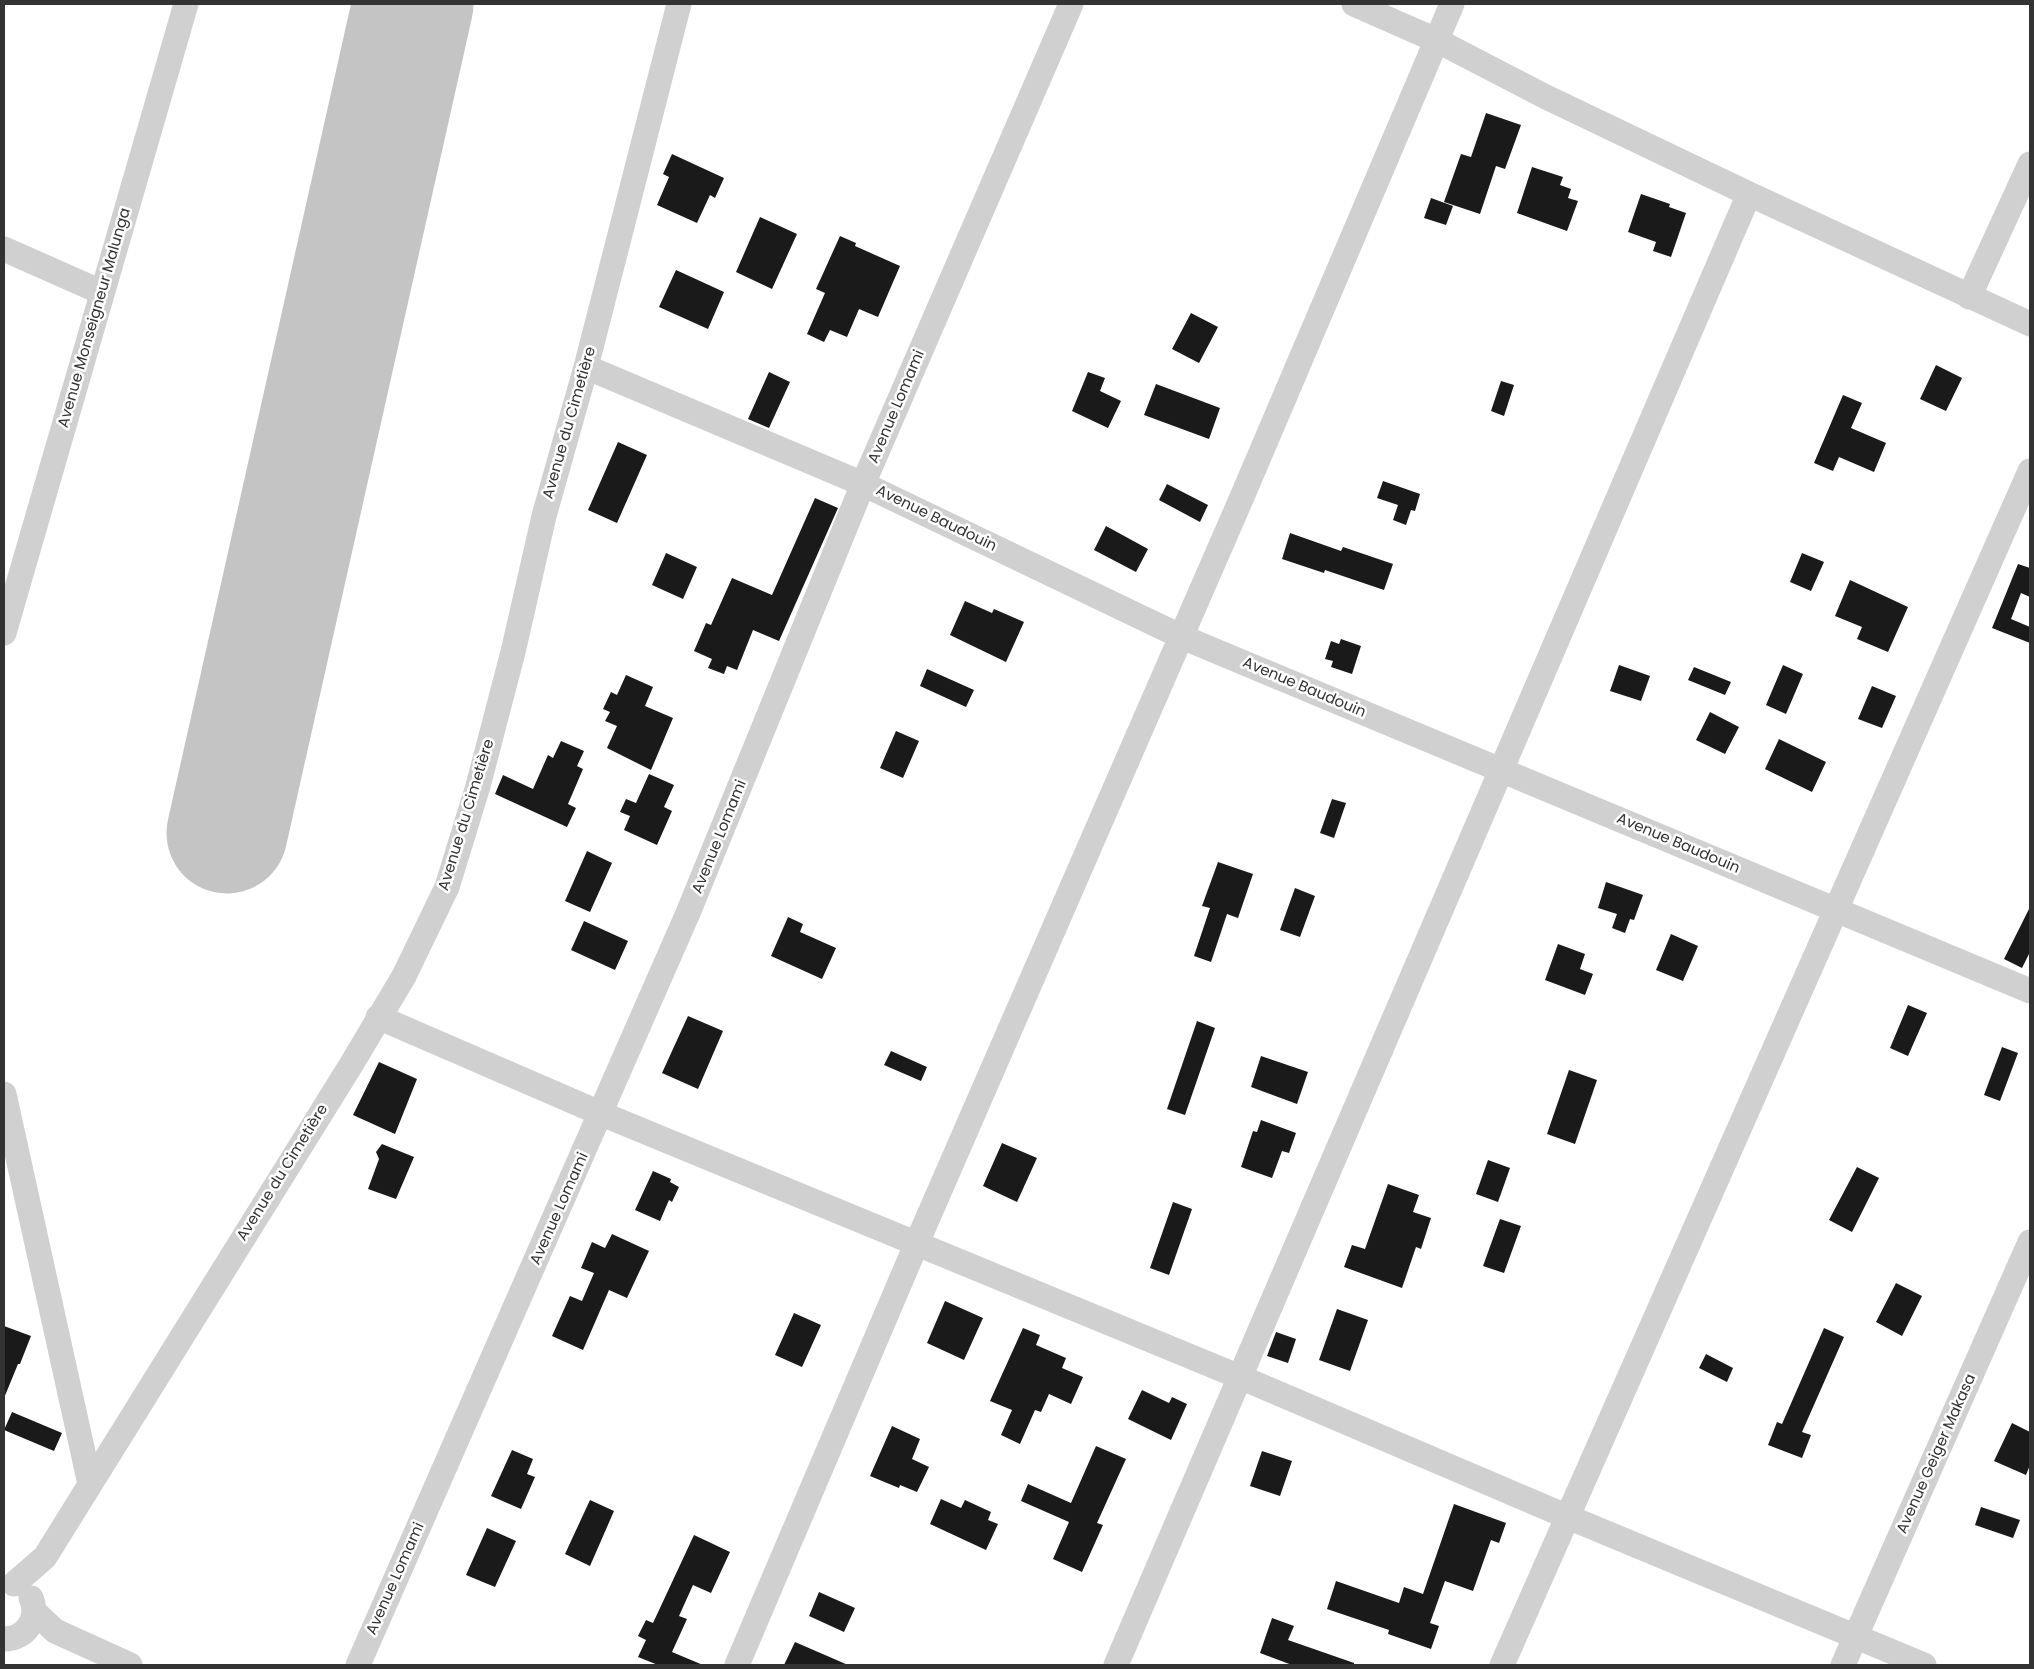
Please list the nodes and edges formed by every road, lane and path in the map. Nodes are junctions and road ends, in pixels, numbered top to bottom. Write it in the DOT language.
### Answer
graph roads {
  1 [pos="186,4"];
  2 [pos="680,4"];
  3 [pos="1071,4"];
  4 [pos="1354,4"];
  5 [pos="1452,4"];
  6 [pos="1438,41"];
  7 [pos="2030,164"];
  8 [pos="1749,194"];
  9 [pos="4,249"];
  10 [pos="101,292"];
  11 [pos="1969,297"];
  12 [pos="2030,324"];
  13 [pos="586,367"];
  14 [pos="2030,472"];
  15 [pos="863,484"];
  16 [pos="4,633"];
  17 [pos="1182,637"];
  18 [pos="1501,770"];
  19 [pos="1835,910"];
  20 [pos="2030,992"];
  21 [pos="378,1017"];
  22 [pos="4,1094"];
  23 [pos="602,1114"];
  24 [pos="2030,1242"];
  25 [pos="916,1245"];
  26 [pos="1240,1376"];
  27 [pos="90,1484"];
  28 [pos="1568,1517"];
  29 [pos="21,1594"];
  30 [pos="56,1631"];
  31 [pos="1856,1637"];
  32 [pos="10,1639"];
  33 [pos="130,1665"];
  34 [pos="358,1665"];
  35 [pos="738,1665"];
  36 [pos="1116,1665"];
  37 [pos="1502,1665"];
  38 [pos="1844,1665"];
  39 [pos="1924,1665"];
  1 -- 10 [label="street, Avenue Monseigneur Malunga"];
  2 -- 13 [label="street, Avenue du Cimetière"];
  3 -- 15 [label="street, Avenue Lomami"];
  4 -- 6 [label="street"];
  5 -- 6 [label="street"];
  6 -- 8 [label="street"];
  6 -- 17 [label="street"];
  7 -- 11 [label="street"];
  8 -- 11 [label="street"];
  8 -- 18 [label="street"];
  9 -- 10 [label="street"];
  10 -- 16 [label="street, Avenue Monseigneur Malunga"];
  11 -- 12 [label="street"];
  13 -- 15 [label="street, Avenue Baudouin"];
  13 -- 21 [label="street, Avenue du Cimetière"];
  14 -- 19 [label="street"];
  15 -- 17 [label="street, Avenue Baudouin"];
  15 -- 23 [label="street, Avenue Lomami"];
  17 -- 18 [label="street, Avenue Baudouin"];
  17 -- 25 [label="street"];
  18 -- 19 [label="street, Avenue Baudouin"];
  18 -- 26 [label="street"];
  19 -- 20 [label="street, Avenue Baudouin"];
  19 -- 28 [label="street"];
  21 -- 23 [label="street"];
  21 -- 27 [label="street, Avenue du Cimetière"];
  22 -- 27 [label="street"];
  23 -- 25 [label="street"];
  23 -- 34 [label="street, Avenue Lomami"];
  24 -- 31 [label="street, Avenue Geiger Makasa"];
  25 -- 26 [label="street"];
  25 -- 35 [label="street"];
  26 -- 28 [label="street"];
  26 -- 36 [label="street"];
  27 -- 29 [label="street, Avenue du Cimetière"];
  28 -- 31 [label="street"];
  28 -- 37 [label="street"];
  29 -- 30 [label="street"];
  29 -- 32 [label="street"];
  30 -- 32 [label="street"];
  30 -- 33 [label="street"];
  31 -- 38 [label="street, Avenue Geiger Makasa"];
  31 -- 39 [label="street"];
}
